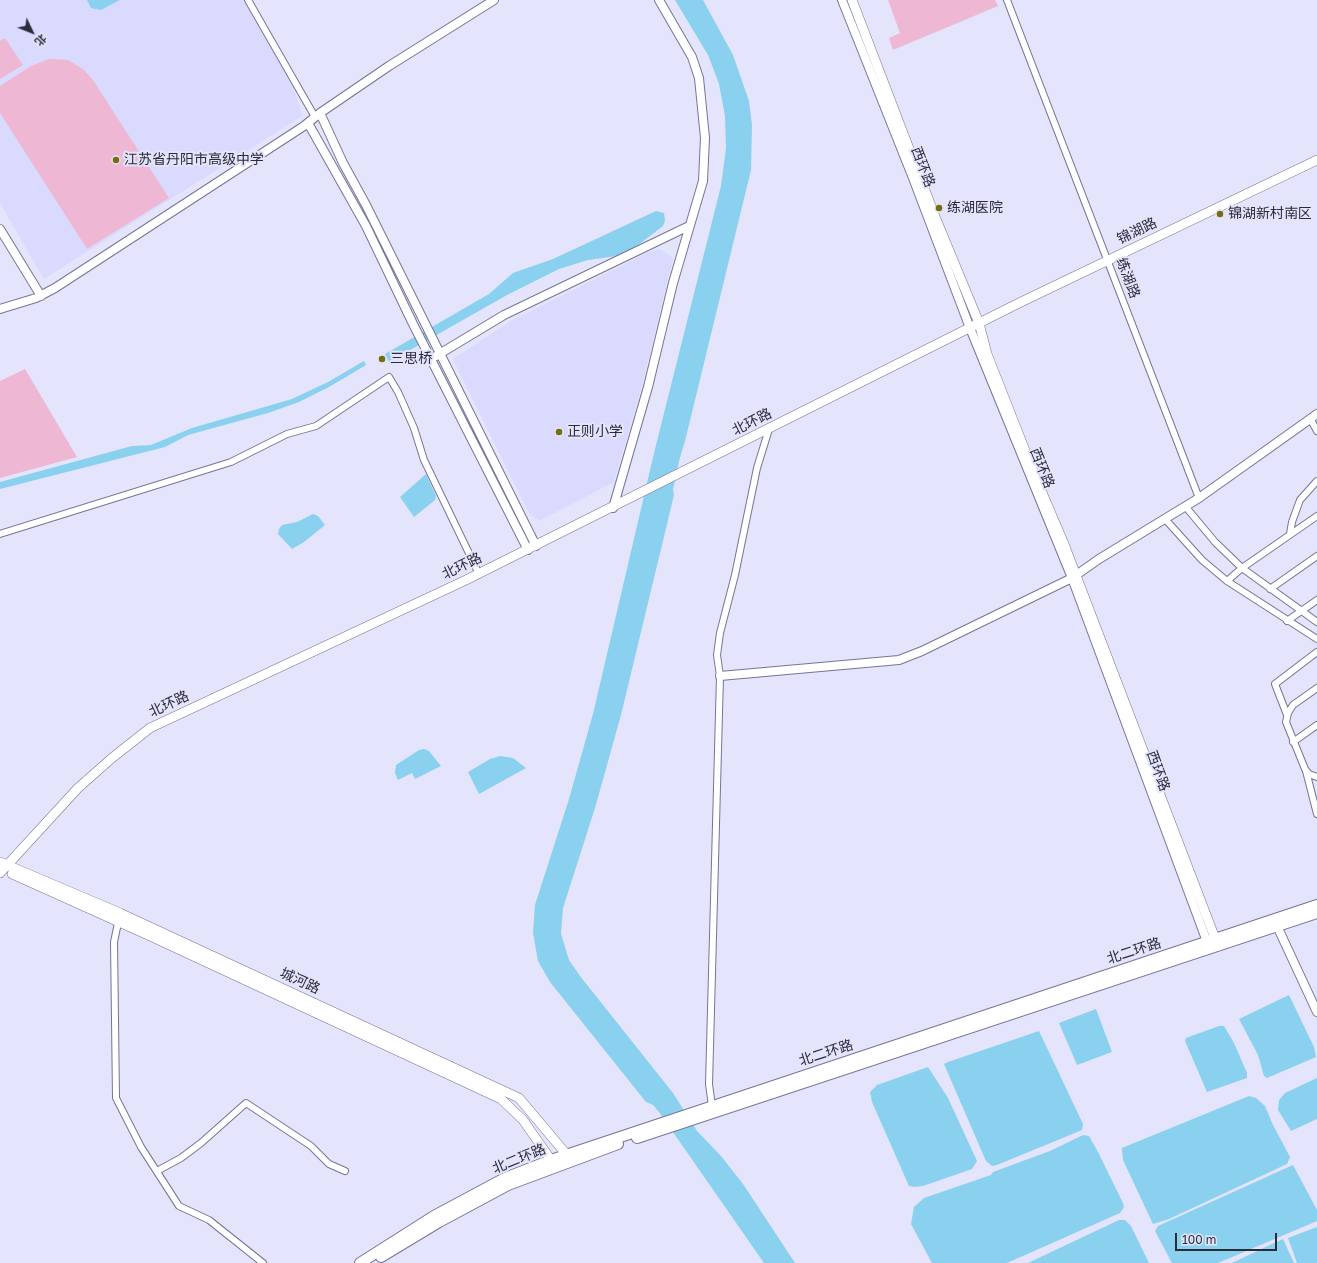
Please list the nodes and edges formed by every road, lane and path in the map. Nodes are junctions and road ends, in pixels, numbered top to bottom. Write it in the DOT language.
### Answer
graph roads {
  1 [pos="248,0"];
  2 [pos="494,0"];
  3 [pos="659,0"];
  4 [pos="842,0"];
  5 [pos="852,0"];
  6 [pos="1007,0"];
  7 [pos="314,118"];
  8 [pos="1317,160"];
  9 [pos="689,226"];
  10 [pos="0,229"];
  11 [pos="1108,260"];
  12 [pos="41,296"];
  13 [pos="0,310"];
  14 [pos="979,323"];
  15 [pos="970,328"];
  16 [pos="439,354"];
  17 [pos="430,358"];
  18 [pos="1314,416"];
  19 [pos="769,429"];
  20 [pos="1317,431"];
  21 [pos="1317,481"];
  22 [pos="1200,498"];
  23 [pos="1185,506"];
  24 [pos="613,508"];
  25 [pos="1317,516"];
  26 [pos="1165,519"];
  27 [pos="0,534"];
  28 [pos="1290,534"];
  29 [pos="532,548"];
  30 [pos="1317,556"];
  31 [pos="1242,568"];
  32 [pos="479,574"];
  33 [pos="1074,577"];
  34 [pos="1227,581"];
  35 [pos="1270,589"];
  36 [pos="1317,600"];
  37 [pos="1300,611"];
  38 [pos="1287,621"];
  39 [pos="1317,622"];
  40 [pos="1317,639"];
  41 [pos="1317,652"];
  42 [pos="720,676"];
  43 [pos="1317,688"];
  44 [pos="1287,715"];
  45 [pos="1317,725"];
  46 [pos="1294,742"];
  47 [pos="1305,769"];
  48 [pos="1317,777"];
  49 [pos="1317,814"];
  50 [pos="2,868"];
  51 [pos="1317,905"];
  52 [pos="1317,913"];
  53 [pos="119,917"];
  54 [pos="1277,926"];
  55 [pos="1212,944"];
  56 [pos="1317,1012"];
  57 [pos="712,1106"];
  58 [pos="702,1113"];
  59 [pos="659,1127"];
  60 [pos="567,1155"];
  61 [pos="551,1160"];
  62 [pos="156,1170"];
  63 [pos="344,1171"];
  64 [pos="263,1263"];
  65 [pos="360,1263"];
  66 [pos="372,1263"];
  1 -- 7 [label="street"];
  2 -- 7 [label="street"];
  3 -- 9 [label="street"];
  4 -- 15 [label="street, 西环路"];
  5 -- 14 [label="main road, 西环路"];
  6 -- 11 [label="street, 练湖路"];
  7 -- 12 [label="street"];
  7 -- 16 [label="street"];
  7 -- 17 [label="street"];
  8 -- 11 [label="main road, 锦湖路"];
  9 -- 16 [label="street"];
  9 -- 24 [label="street"];
  10 -- 12 [label="street"];
  11 -- 14 [label="main road, 锦湖路"];
  11 -- 22 [label="street, 练湖路"];
  12 -- 13 [label="street"];
  14 -- 15 [label="main road, 锦湖路"];
  14 -- 33 [label="main road, 西环路"];
  15 -- 19 [label="main road, 北环路"];
  15 -- 33 [label="street, 西环路"];
  16 -- 17 [label="street"];
  16 -- 29 [label="street"];
  17 -- 29 [label="street"];
  18 -- 20 [label="street"];
  18 -- 22 [label="street"];
  19 -- 24 [label="main road, 北环路"];
  19 -- 42 [label="street"];
  21 -- 28 [label="street"];
  22 -- 23 [label="street"];
  23 -- 26 [label="street"];
  23 -- 31 [label="street"];
  24 -- 29 [label="main road, 北环路"];
  25 -- 28 [label="street"];
  26 -- 33 [label="street"];
  26 -- 34 [label="street"];
  27 -- 32 [label="street"];
  28 -- 31 [label="street"];
  29 -- 32 [label="main road, 北环路"];
  30 -- 35 [label="street"];
  31 -- 34 [label="street"];
  31 -- 35 [label="street"];
  32 -- 50 [label="main road, 北环路"];
  33 -- 42 [label="street"];
  33 -- 55 [label="main road, 西环路"];
  34 -- 38 [label="street"];
  35 -- 37 [label="street"];
  36 -- 37 [label="street"];
  37 -- 38 [label="street"];
  37 -- 39 [label="street"];
  38 -- 40 [label="street"];
  41 -- 44 [label="street"];
  42 -- 57 [label="street"];
  43 -- 44 [label="street"];
  44 -- 46 [label="street"];
  45 -- 46 [label="street"];
  46 -- 47 [label="street"];
  47 -- 48 [label="street"];
  47 -- 49 [label="street"];
  50 -- 53 [label="main road, 城河路"];
  51 -- 55 [label="main road, 北二环路"];
  52 -- 54 [label="main road, 北二环路"];
  53 -- 60 [label="main road, 城河路"];
  53 -- 61 [label="main road, 城河路"];
  53 -- 62 [label="street"];
  54 -- 55 [label="main road, 北二环路"];
  54 -- 56 [label="street"];
  55 -- 57 [label="main road, 北二环路"];
  55 -- 58 [label="main road, 北二环路"];
  57 -- 58 [label="main road, 北二环路"];
  58 -- 59 [label="main road, 北二环路"];
  59 -- 60 [label="main road, 北二环路"];
  59 -- 66 [label="main road, 北二环路"];
  60 -- 61 [label="main road, 北二环路"];
  61 -- 65 [label="main road, 北二环路"];
  62 -- 63 [label="street"];
  62 -- 64 [label="street"];
}
